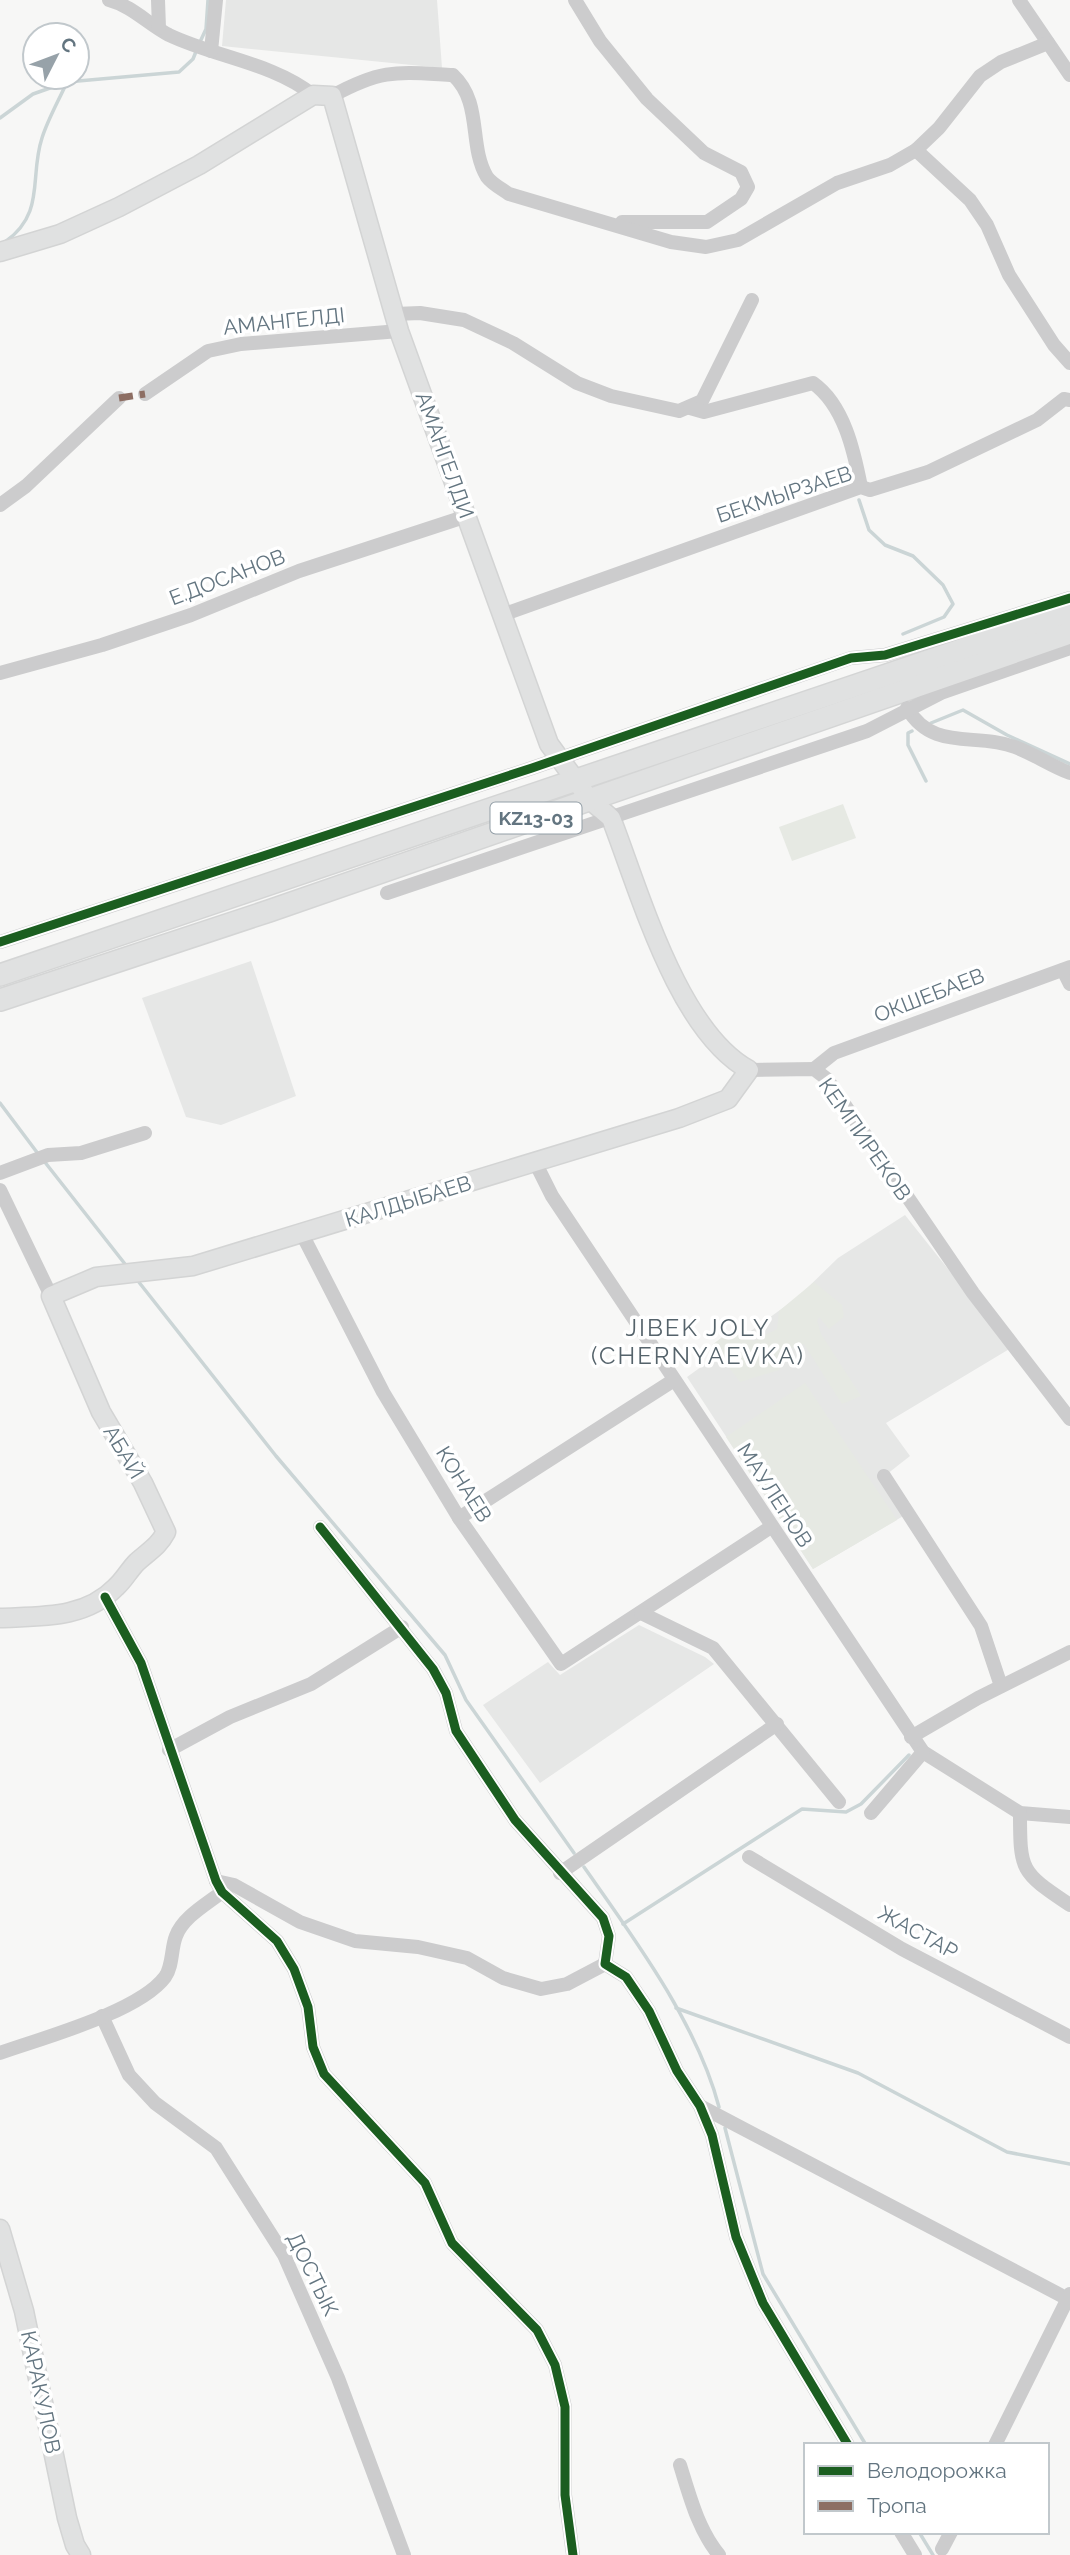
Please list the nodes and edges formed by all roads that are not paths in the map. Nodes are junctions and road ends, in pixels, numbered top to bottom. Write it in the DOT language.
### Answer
graph roads {
  1 [pos="109,0"];
  2 [pos="158,0"];
  3 [pos="216,0"];
  4 [pos="575,0"];
  5 [pos="1019,0"];
  6 [pos="159,28"];
  7 [pos="1048,43"];
  8 [pos="211,51"];
  9 [pos="1070,75"];
  10 [pos="313,95"];
  11 [pos="332,96"];
  12 [pos="916,150"];
  13 [pos="606,223"];
  14 [pos="3,254"];
  15 [pos="752,300"];
  16 [pos="397,322"];
  17 [pos="1070,363"];
  18 [pos="145,394"];
  19 [pos="119,398"];
  20 [pos="1070,400"];
  21 [pos="690,408"];
  22 [pos="861,487"];
  23 [pos="0,505"];
  24 [pos="467,516"];
  25 [pos="1070,597"];
  26 [pos="1070,613"];
  27 [pos="502,615"];
  28 [pos="1070,633"];
  29 [pos="1070,648"];
  30 [pos="0,673"];
  31 [pos="907,708"];
  32 [pos="558,759"];
  33 [pos="1070,773"];
  34 [pos="574,779"];
  35 [pos="590,800"];
  36 [pos="611,818"];
  37 [pos="387,892"];
  38 [pos="0,942"];
  39 [pos="41,961"];
  40 [pos="1067,968"];
  41 [pos="0,975"];
  42 [pos="1070,984"];
  43 [pos="48,985"];
  44 [pos="0,1000"];
  45 [pos="814,1069"];
  46 [pos="749,1070"];
  47 [pos="145,1133"];
  48 [pos="535,1162"];
  49 [pos="0,1173"];
  50 [pos="0,1190"];
  51 [pos="302,1234"];
  52 [pos="51,1296"];
  53 [pos="674,1380"];
  54 [pos="1070,1419"];
  55 [pos="884,1476"];
  56 [pos="459,1518"];
  57 [pos="320,1527"];
  58 [pos="771,1527"];
  59 [pos="105,1597"];
  60 [pos="641,1613"];
  61 [pos="0,1618"];
  62 [pos="402,1627"];
  63 [pos="1070,1652"];
  64 [pos="1001,1686"];
  65 [pos="776,1724"];
  66 [pos="911,1737"];
  67 [pos="169,1751"];
  68 [pos="923,1752"];
  69 [pos="839,1802"];
  70 [pos="871,1813"];
  71 [pos="1020,1813"];
  72 [pos="1070,1817"];
  73 [pos="749,1857"];
  74 [pos="560,1873"];
  75 [pos="219,1887"];
  76 [pos="1070,1905"];
  77 [pos="605,1964"];
  78 [pos="102,2016"];
  79 [pos="1070,2037"];
  80 [pos="0,2053"];
  81 [pos="700,2106"];
  82 [pos="0,2229"];
  83 [pos="1069,2297"];
  84 [pos="848,2443"];
  85 [pos="996,2443"];
  86 [pos="680,2465"];
  87 [pos="902,2534"];
  88 [pos="950,2534"];
  89 [pos="942,2549"];
  90 [pos="81,2555"];
  91 [pos="404,2555"];
  92 [pos="573,2555"];
  93 [pos="719,2555"];
  94 [pos="915,2555"];
  1 -- 6 [label="street"];
  2 -- 6 [label="street"];
  3 -- 8 [label="street"];
  4 -- 13 [label="street"];
  5 -- 7 [label="street"];
  6 -- 8 [label="street"];
  7 -- 9 [label="street"];
  7 -- 12 [label="street"];
  8 -- 10 [label="street"];
  10 -- 11 [label="main road"];
  10 -- 14 [label="main road"];
  11 -- 13 [label="street"];
  11 -- 16 [label="main road, АМАНГЕЛДИ"];
  12 -- 13 [label="street"];
  12 -- 17 [label="street"];
  15 -- 21 [label="street"];
  16 -- 18 [label="street, АМАНГЕЛДІ"];
  16 -- 21 [label="street, АМАНГЕЛДІ"];
  16 -- 24 [label="main road, АМАНГЕЛДИ"];
  19 -- 23 [label="street"];
  20 -- 22 [label="street, БЕКМЫРЗАЕВ"];
  21 -- 22 [label="street, АМАНГЕЛДІ"];
  22 -- 27 [label="street, БЕКМЫРЗАЕВ"];
  24 -- 27 [label="main road, АМАНГЕЛДИ"];
  24 -- 30 [label="street, Е.ДОСАНОВ"];
  25 -- 32 [label="street"];
  26 -- 34 [label="highway, KZ13-03"];
  27 -- 32 [label="main road, АМАНГЕЛДИ"];
  28 -- 35 [label="highway, KZ13-03"];
  29 -- 31 [label="street"];
  31 -- 33 [label="street"];
  31 -- 36 [label="street"];
  32 -- 34 [label="main road, АМАНГЕЛДИ"];
  32 -- 38 [label="street"];
  34 -- 35 [label="main road, АМАНГЕЛДИ"];
  34 -- 39 [label="highway, KZ13-03"];
  35 -- 36 [label="main road"];
  35 -- 43 [label="highway, KZ13-03"];
  36 -- 37 [label="street"];
  36 -- 46 [label="main road"];
  39 -- 41 [label="highway, KZ13-03"];
  39 -- 43 [label="highway"];
  40 -- 42 [label="street, ОКШЕБАЕВ"];
  40 -- 45 [label="street, ОКШЕБАЕВ"];
  43 -- 44 [label="highway, KZ13-03"];
  45 -- 46 [label="street, КЕМПИРЕКОВ"];
  45 -- 54 [label="street, КЕМПИРЕКОВ"];
  46 -- 48 [label="main road, КАЛДЫБАЕВ"];
  47 -- 49 [label="street"];
  48 -- 51 [label="main road, КАЛДЫБАЕВ"];
  48 -- 53 [label="street, МАУЛЕНОВ"];
  50 -- 52 [label="street, АБАЙ"];
  51 -- 52 [label="main road, КАЛДЫБАЕВ"];
  51 -- 56 [label="street, КОНАЕВ"];
  52 -- 59 [label="main road, АБАЙ"];
  53 -- 56 [label="street"];
  53 -- 58 [label="street, МАУЛЕНОВ"];
  55 -- 64 [label="street"];
  56 -- 60 [label="street, КОНАЕВ"];
  57 -- 62 [label="street"];
  58 -- 60 [label="street, КОНАЕВ"];
  58 -- 66 [label="street, МАУЛЕНОВ"];
  59 -- 61 [label="main road, АБАЙ"];
  59 -- 67 [label="street"];
  60 -- 65 [label="street"];
  62 -- 67 [label="street"];
  62 -- 74 [label="street"];
  63 -- 64 [label="street"];
  64 -- 66 [label="street"];
  65 -- 69 [label="street"];
  65 -- 74 [label="street"];
  66 -- 68 [label="street, МАУЛЕНОВ"];
  67 -- 75 [label="street"];
  68 -- 70 [label="street"];
  68 -- 71 [label="street, МАУЛЕНОВ"];
  71 -- 72 [label="street"];
  71 -- 76 [label="street"];
  73 -- 79 [label="street, ЖАСТАР"];
  74 -- 77 [label="street"];
  75 -- 77 [label="street"];
  75 -- 78 [label="street"];
  75 -- 92 [label="street"];
  77 -- 81 [label="street"];
  78 -- 80 [label="street"];
  78 -- 91 [label="street, ДОСТЫК"];
  81 -- 83 [label="street"];
  81 -- 84 [label="street"];
  82 -- 90 [label="main road, КАРАКУЛОВ"];
  83 -- 85 [label="street"];
  86 -- 93 [label="street"];
  87 -- 94 [label="street"];
  88 -- 89 [label="street"];
}
